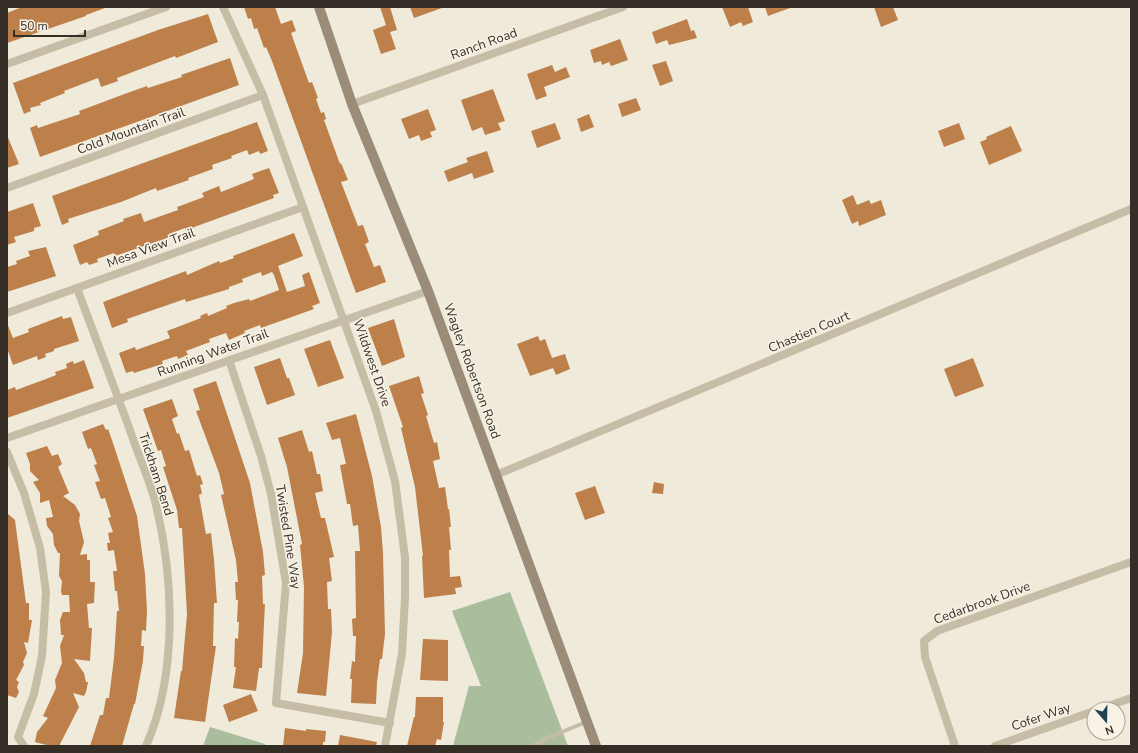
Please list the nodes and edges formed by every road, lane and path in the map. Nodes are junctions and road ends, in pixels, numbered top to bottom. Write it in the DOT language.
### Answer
graph roads {
  1 [pos="166,7"];
  2 [pos="223,7"];
  3 [pos="319,7"];
  4 [pos="623,7"];
  5 [pos="7,64"];
  6 [pos="264,95"];
  7 [pos="352,104"];
  8 [pos="7,188"];
  9 [pos="303,207"];
  10 [pos="1131,209"];
  11 [pos="77,288"];
  12 [pos="428,291"];
  13 [pos="7,313"];
  14 [pos="344,319"];
  15 [pos="229,360"];
  16 [pos="119,400"];
  17 [pos="7,438"];
  18 [pos="7,452"];
  19 [pos="496,475"];
  20 [pos="1131,562"];
  21 [pos="1086,714"];
  22 [pos="390,722"];
  23 [pos="587,722"];
  24 [pos="24,746"];
  25 [pos="146,746"];
  26 [pos="385,746"];
  27 [pos="533,746"];
  28 [pos="596,746"];
  29 [pos="955,746"];
  30 [pos="995,746"];
  1 -- 5 [label="street"];
  2 -- 6 [label="street, Wildwest Drive"];
  3 -- 7 [label="street, Wagley Robertson Road"];
  4 -- 7 [label="street, Ranch Road"];
  6 -- 8 [label="street, Cold Mountain Trail"];
  6 -- 9 [label="street, Wildwest Drive"];
  7 -- 12 [label="street, Wagley Robertson Road"];
  9 -- 11 [label="street, Mesa View Trail"];
  9 -- 14 [label="street, Wildwest Drive"];
  10 -- 19 [label="street, Chastien Court"];
  11 -- 13 [label="street, Mesa View Trail"];
  11 -- 16 [label="street, Trickham Bend"];
  12 -- 14 [label="street, Running Water Trail"];
  12 -- 19 [label="street, Wagley Robertson Road"];
  14 -- 15 [label="street, Running Water Trail"];
  14 -- 22 [label="street, Wildwest Drive"];
  15 -- 16 [label="street, Running Water Trail"];
  15 -- 22 [label="street, Twisted Pine Way"];
  16 -- 17 [label="street, Running Water Trail"];
  16 -- 25 [label="street, Trickham Bend"];
  18 -- 24 [label="street"];
  19 -- 23 [label="street, Wagley Robertson Road"];
  20 -- 29 [label="street, Cedarbrook Drive"];
  21 -- 30 [label="street, Cofer Way"];
  22 -- 26 [label="street, Wildwest Drive"];
  23 -- 27 [label="lane"];
  23 -- 28 [label="street, Wagley Robertson Road"];
}
